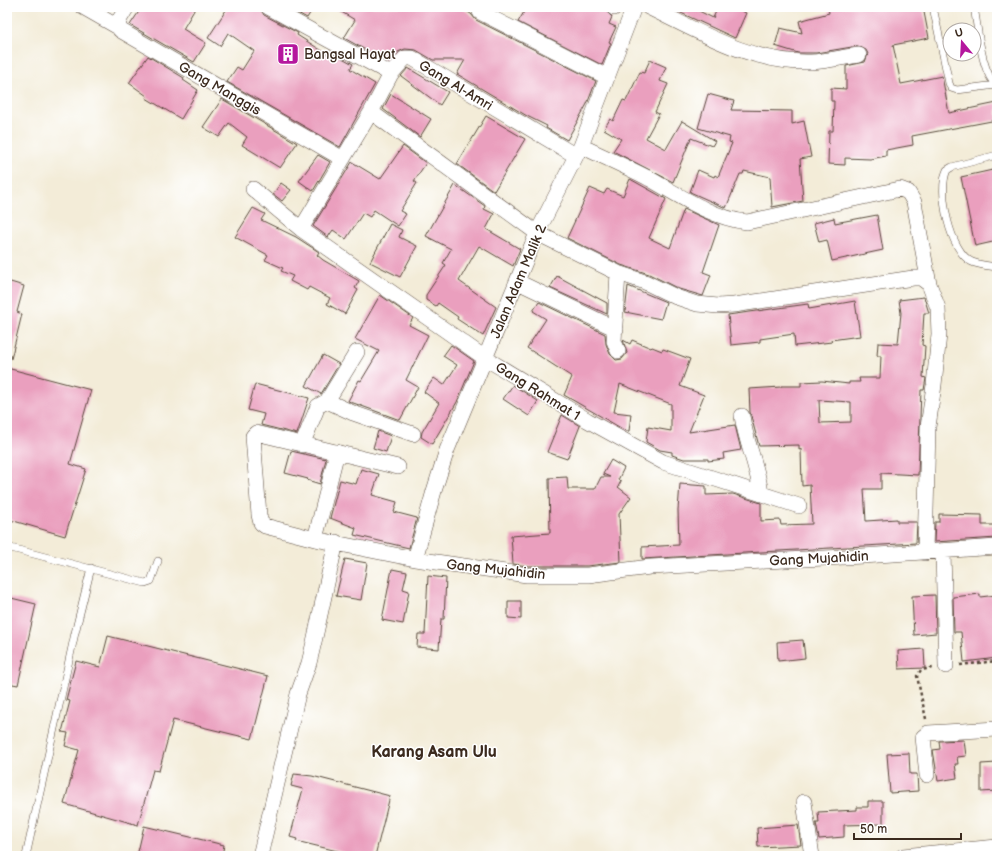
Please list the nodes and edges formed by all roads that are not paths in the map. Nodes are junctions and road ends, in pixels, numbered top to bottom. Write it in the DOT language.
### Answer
graph roads {
  1 [pos="83,7"];
  2 [pos="127,7"];
  3 [pos="268,7"];
  4 [pos="648,7"];
  5 [pos="933,7"];
  6 [pos="974,7"];
  7 [pos="622,9"];
  8 [pos="480,12"];
  9 [pos="118,27"];
  10 [pos="859,55"];
  11 [pos="391,74"];
  12 [pos="607,77"];
  13 [pos="997,86"];
  14 [pos="371,112"];
  15 [pos="578,151"];
  16 [pos="997,154"];
  17 [pos="343,159"];
  18 [pos="253,189"];
  19 [pos="301,229"];
  20 [pos="537,233"];
  21 [pos="997,267"];
  22 [pos="618,272"];
  23 [pos="518,282"];
  24 [pos="929,284"];
  25 [pos="616,329"];
  26 [pos="618,351"];
  27 [pos="357,352"];
  28 [pos="485,358"];
  29 [pos="327,401"];
  30 [pos="742,416"];
  31 [pos="413,434"];
  32 [pos="302,445"];
  33 [pos="337,452"];
  34 [pos="398,467"];
  35 [pos="761,494"];
  36 [pos="799,506"];
  37 [pos="315,539"];
  38 [pos="336,542"];
  39 [pos="7,547"];
  40 [pos="997,547"];
  41 [pos="943,552"];
  42 [pos="925,553"];
  43 [pos="415,559"];
  44 [pos="158,561"];
  45 [pos="91,568"];
  46 [pos="946,666"];
  47 [pos="997,729"];
  48 [pos="927,775"];
  49 [pos="804,802"];
  50 [pos="997,847"];
  51 [pos="26,856"];
  52 [pos="260,856"];
  53 [pos="812,856"];
  54 [pos="903,856"];
  1 -- 9 [label="street, Gang Manggis"];
  2 -- 9 [label="street"];
  3 -- 11 [label="street"];
  4 -- 10 [label="street"];
  5 -- 13 [label="lane"];
  6 -- 13 [label="lane"];
  7 -- 12 [label="street, Jalan Adam Malik 2"];
  8 -- 12 [label="street"];
  9 -- 17 [label="street, Gang Manggis"];
  11 -- 14 [label="street, Gang Al-Amri"];
  11 -- 15 [label="street, Gang Al-Amri"];
  12 -- 15 [label="street, Jalan Adam Malik 2"];
  14 -- 17 [label="street, Gang Al-Amri"];
  14 -- 20 [label="street"];
  15 -- 20 [label="street, Jalan Adam Malik 2"];
  15 -- 24 [label="street, Gang Al-Amri"];
  16 -- 21 [label="lane"];
  17 -- 19 [label="street, Gang Al-Amri"];
  18 -- 19 [label="street, Gang Rahmat 1"];
  19 -- 28 [label="street, Gang Rahmat 1"];
  20 -- 22 [label="street"];
  20 -- 23 [label="street, Jalan Adam Malik 2"];
  22 -- 24 [label="street"];
  22 -- 25 [label="street"];
  23 -- 25 [label="street"];
  23 -- 28 [label="street, Jalan Adam Malik 2"];
  24 -- 42 [label="street, Gang Al-Amri"];
  25 -- 26 [label="street"];
  27 -- 29 [label="street"];
  28 -- 35 [label="street, Gang Rahmat 1"];
  28 -- 43 [label="street, Jalan Adam Malik 2"];
  29 -- 31 [label="street"];
  29 -- 32 [label="street"];
  30 -- 35 [label="street"];
  32 -- 33 [label="street, Gang Mujahidin"];
  32 -- 37 [label="street, Gang Mujahidin"];
  33 -- 34 [label="street, Gang Mujahidin"];
  33 -- 37 [label="street"];
  35 -- 36 [label="street, Gang Rahmat 1"];
  37 -- 38 [label="street, Gang Mujahidin"];
  38 -- 43 [label="street, Gang Mujahidin"];
  38 -- 52 [label="street"];
  39 -- 45 [label="lane"];
  40 -- 41 [label="street, Gang Mujahidin"];
  41 -- 42 [label="street, Gang Mujahidin"];
  41 -- 46 [label="street"];
  42 -- 43 [label="street, Gang Mujahidin"];
  44 -- 45 [label="lane"];
  45 -- 51 [label="lane"];
  47 -- 48 [label="street"];
  49 -- 53 [label="street"];
  50 -- 54 [label="street"];
}
